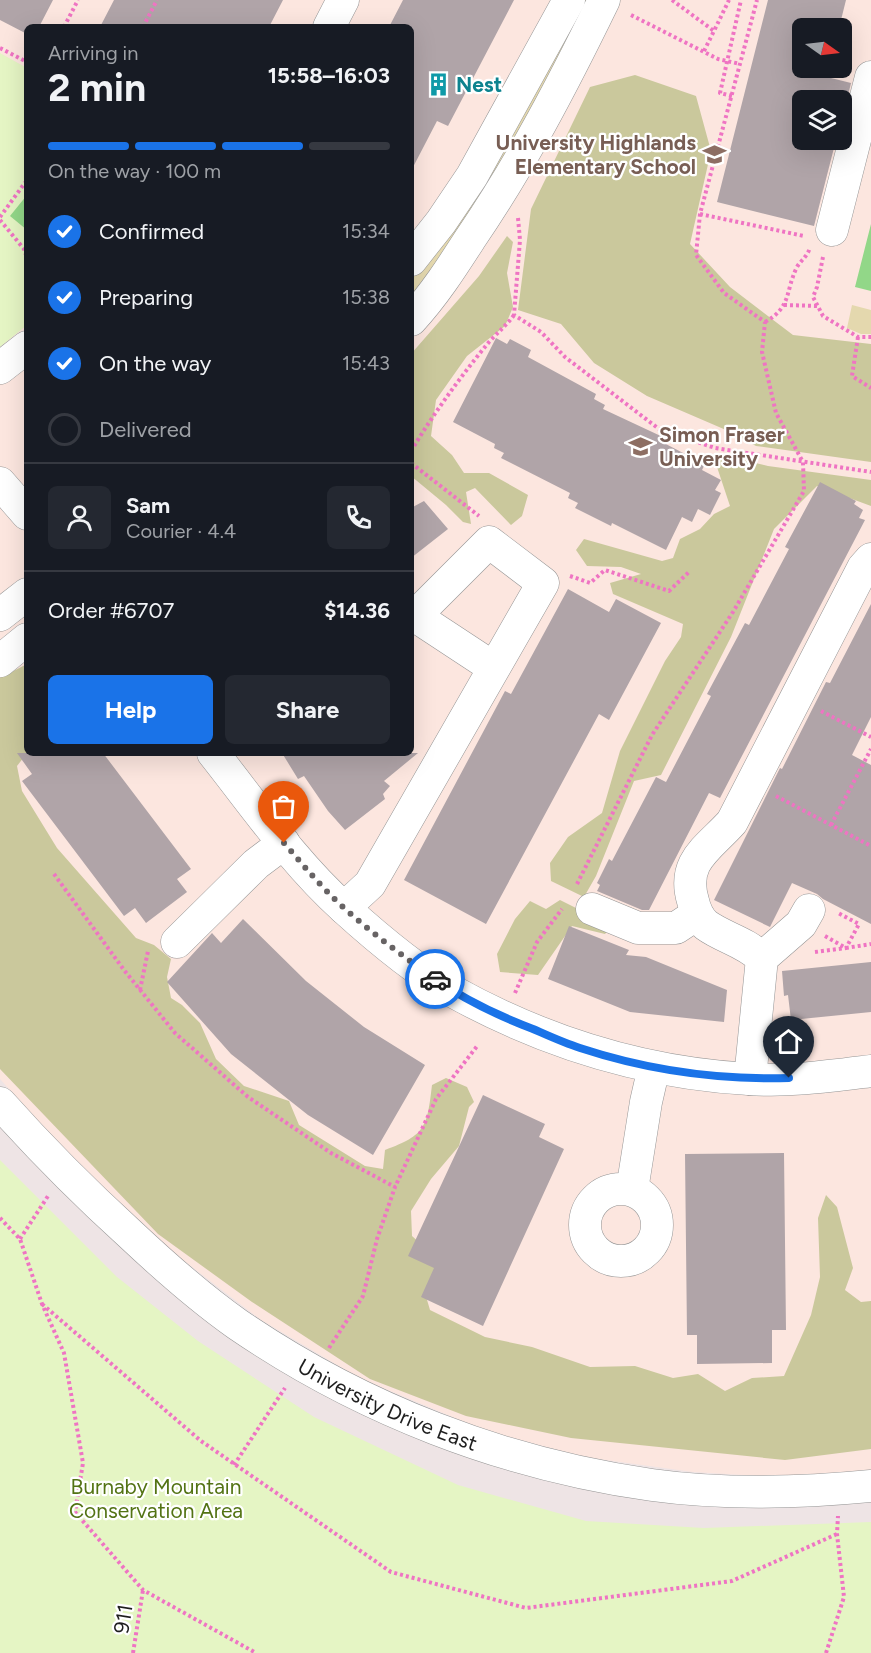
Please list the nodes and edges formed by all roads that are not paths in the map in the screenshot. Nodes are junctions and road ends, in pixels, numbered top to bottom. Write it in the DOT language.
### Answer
graph roads {
  1 [pos="343,0"];
  2 [pos="569,0"];
  3 [pos="604,0"];
  4 [pos="330,24"];
  5 [pos="871,76"];
  6 [pos="832,230"];
  7 [pos="414,256"];
  8 [pos="414,317"];
  9 [pos="24,349"];
  10 [pos="0,368"];
  11 [pos="0,483"];
  12 [pos="24,511"];
  13 [pos="871,559"];
  14 [pos="24,596"];
  15 [pos="0,615"];
  16 [pos="24,641"];
  17 [pos="0,661"];
  18 [pos="494,668"];
  19 [pos="215,756"];
  20 [pos="284,843"];
  21 [pos="577,900"];
  22 [pos="344,908"];
  23 [pos="821,910"];
  24 [pos="697,915"];
  25 [pos="177,942"];
  26 [pos="762,958"];
  27 [pos="654,1067"];
  28 [pos="871,1071"];
  29 [pos="750,1079"];
  30 [pos="0,1104"];
  31 [pos="632,1190"];
  32 [pos="871,1486"];
  1 -- 4 [label="street"];
  2 -- 7 [label="street"];
  3 -- 8 [label="street"];
  5 -- 6 [label="street"];
  9 -- 10 [label="street"];
  11 -- 12 [label="street"];
  13 -- 24 [label="street"];
  14 -- 15 [label="street"];
  16 -- 17 [label="street"];
  18 -- 18 [label="street"];
  18 -- 22 [label="street"];
  19 -- 20 [label="street"];
  20 -- 22 [label="street"];
  20 -- 25 [label="street"];
  21 -- 24 [label="street"];
  22 -- 27 [label="street"];
  23 -- 26 [label="street"];
  24 -- 26 [label="street"];
  26 -- 29 [label="street"];
  27 -- 29 [label="street"];
  27 -- 31 [label="street"];
  28 -- 29 [label="street"];
  30 -- 32 [label="street, University Drive East"];
}
